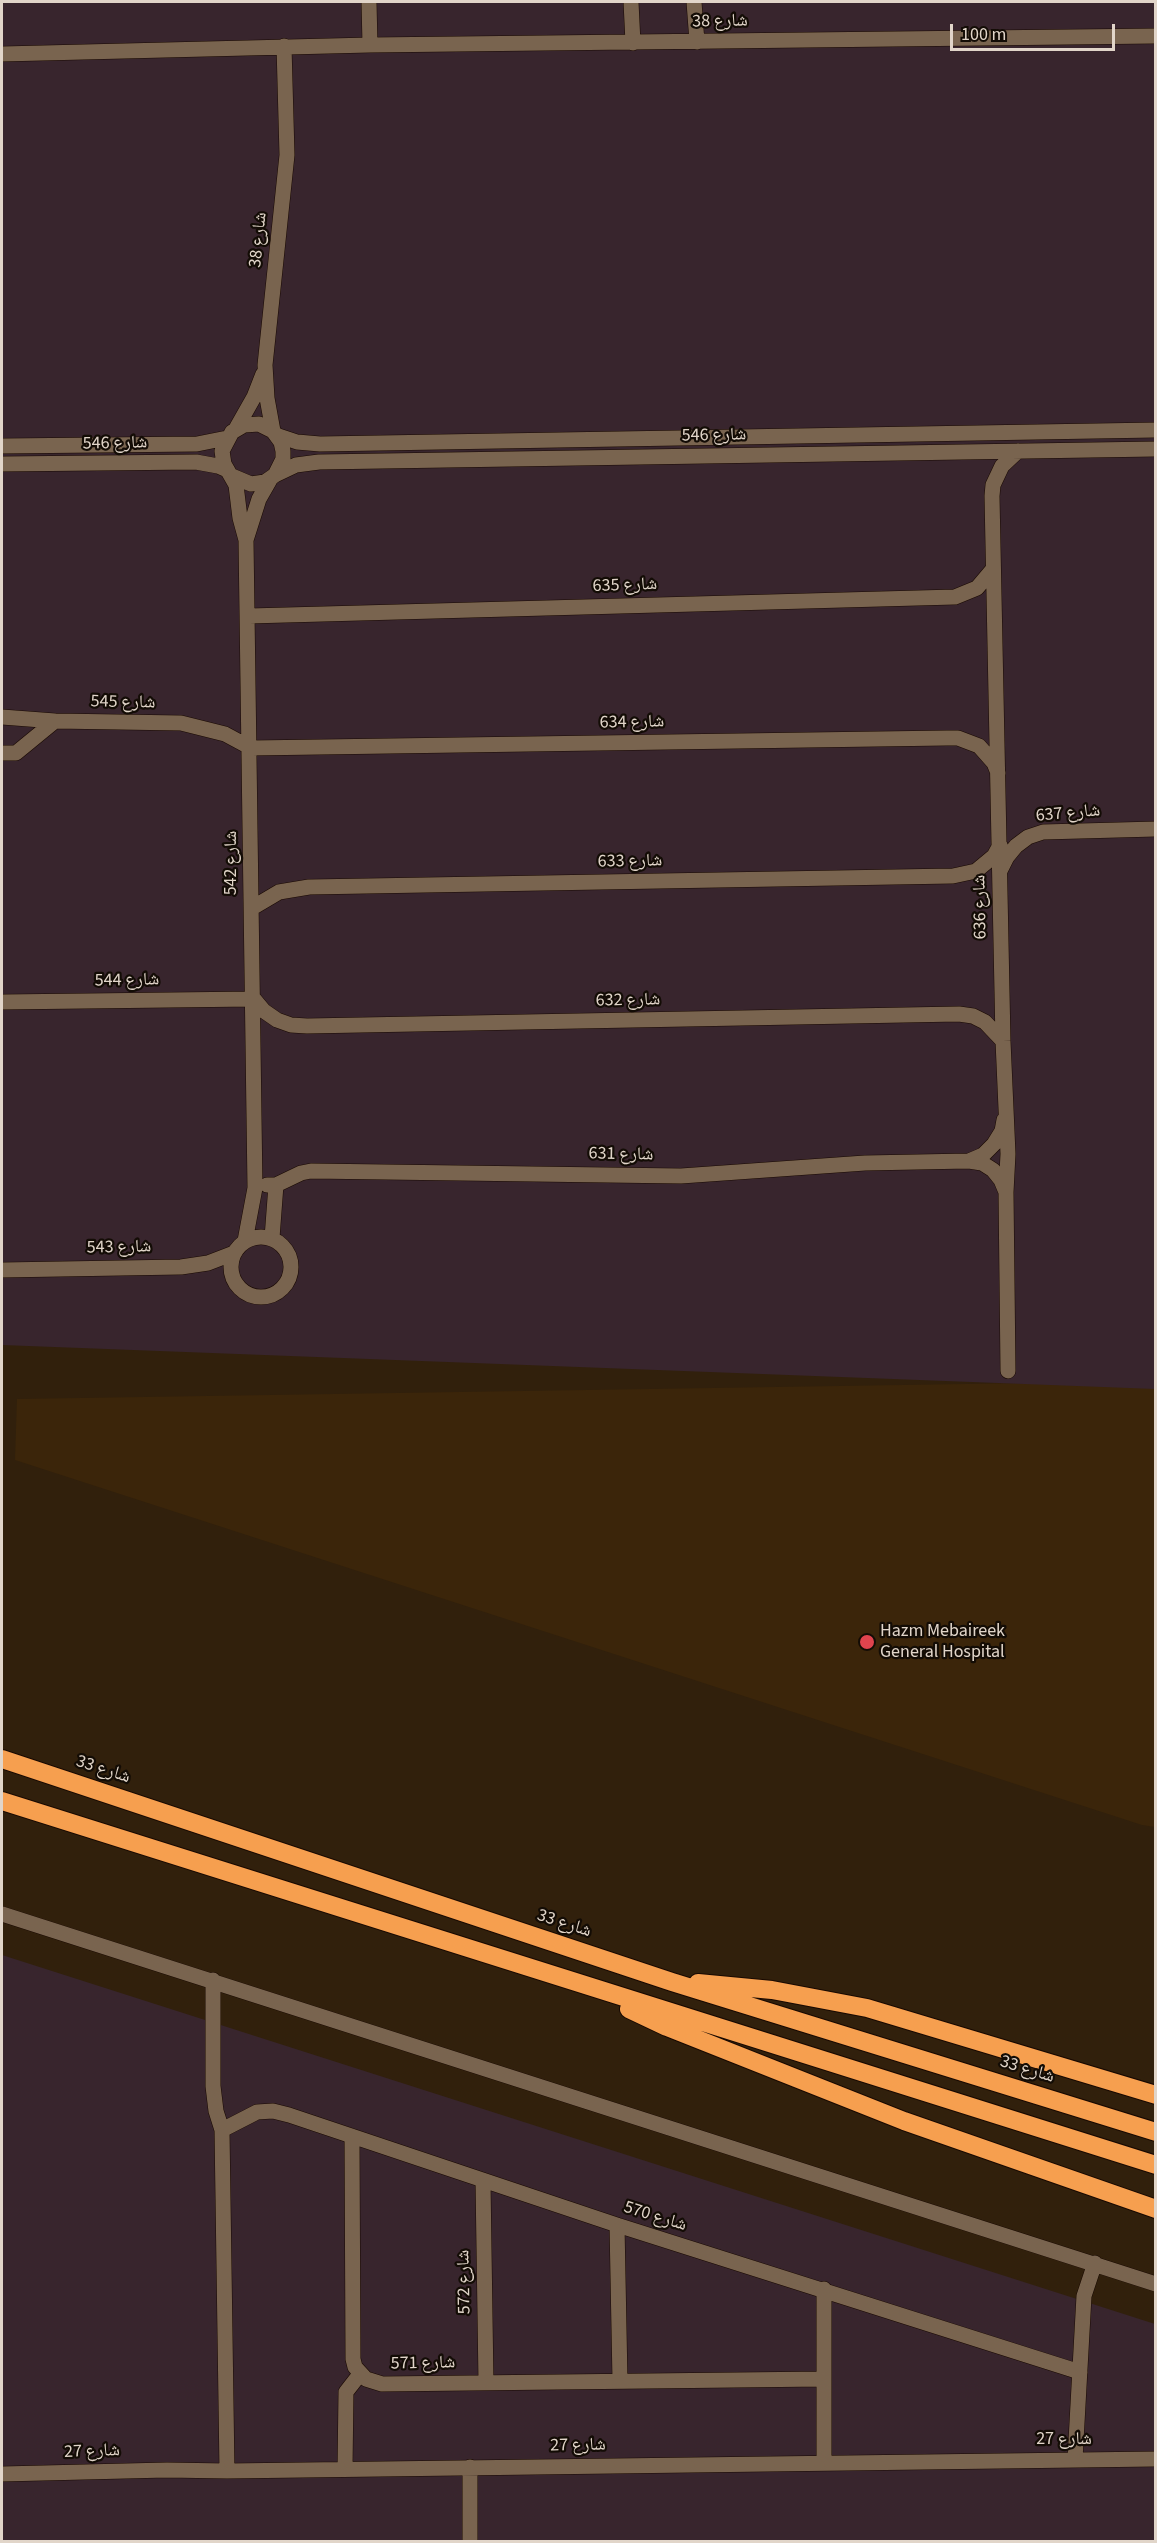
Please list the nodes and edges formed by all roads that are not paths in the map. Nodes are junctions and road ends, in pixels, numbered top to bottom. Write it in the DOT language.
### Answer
graph roads {
  1 [pos="369,2"];
  2 [pos="631,2"];
  3 [pos="694,2"];
  4 [pos="1155,36"];
  5 [pos="697,42"];
  6 [pos="633,43"];
  7 [pos="370,45"];
  8 [pos="284,46"];
  9 [pos="2,54"];
  10 [pos="265,365"];
  11 [pos="1155,430"];
  12 [pos="232,433"];
  13 [pos="275,433"];
  14 [pos="2,446"];
  15 [pos="1155,449"];
  16 [pos="1018,451"];
  17 [pos="2,465"];
  18 [pos="229,473"];
  19 [pos="273,477"];
  20 [pos="246,540"];
  21 [pos="993,569"];
  22 [pos="249,616"];
  23 [pos="2,717"];
  24 [pos="56,721"];
  25 [pos="251,748"];
  26 [pos="2,753"];
  27 [pos="998,773"];
  28 [pos="1155,829"];
  29 [pos="1000,845"];
  30 [pos="1000,871"];
  31 [pos="252,908"];
  32 [pos="254,999"];
  33 [pos="2,1002"];
  34 [pos="1003,1041"];
  35 [pos="1005,1116"];
  36 [pos="969,1161"];
  37 [pos="255,1185"];
  38 [pos="276,1185"];
  39 [pos="1006,1192"];
  40 [pos="272,1238"];
  41 [pos="245,1241"];
  42 [pos="234,1253"];
  43 [pos="2,1270"];
  44 [pos="1008,1371"];
  45 [pos="2,1759"];
  46 [pos="2,1801"];
  47 [pos="2,1914"];
  48 [pos="213,1980"];
  49 [pos="672,1982"];
  50 [pos="593,1989"];
  51 [pos="1155,2095"];
  52 [pos="222,2130"];
  53 [pos="1155,2132"];
  54 [pos="352,2137"];
  55 [pos="1155,2165"];
  56 [pos="483,2181"];
  57 [pos="1155,2209"];
  58 [pos="617,2225"];
  59 [pos="1095,2263"];
  60 [pos="1155,2284"];
  61 [pos="824,2289"];
  62 [pos="1080,2372"];
  63 [pos="360,2374"];
  64 [pos="824,2379"];
  65 [pos="620,2381"];
  66 [pos="486,2383"];
  67 [pos="1076,2458"];
  68 [pos="1155,2459"];
  69 [pos="824,2462"];
  70 [pos="470,2468"];
  71 [pos="345,2469"];
  72 [pos="227,2471"];
  73 [pos="2,2474"];
  74 [pos="470,2541"];
  1 -- 7 [label="street"];
  2 -- 6 [label="street"];
  3 -- 5 [label="street"];
  4 -- 5 [label="street, شارع 38"];
  5 -- 6 [label="street, شارع 38"];
  6 -- 7 [label="street, شارع 38"];
  7 -- 8 [label="street, شارع 38"];
  8 -- 9 [label="street, شارع 38"];
  8 -- 10 [label="street, شارع 38"];
  10 -- 12 [label="street, شارع 38"];
  10 -- 13 [label="street, شارع 38"];
  11 -- 13 [label="street, شارع 546"];
  12 -- 13 [label="street"];
  12 -- 14 [label="street, شارع 546"];
  12 -- 18 [label="street"];
  13 -- 19 [label="street"];
  15 -- 16 [label="street, شارع 546"];
  16 -- 19 [label="street, شارع 546"];
  16 -- 21 [label="street, شارع 636"];
  17 -- 18 [label="street, شارع 546"];
  18 -- 19 [label="street"];
  18 -- 20 [label="street, شارع 542"];
  19 -- 20 [label="street, شارع 542"];
  20 -- 22 [label="street, شارع 542"];
  21 -- 22 [label="street, شارع 635"];
  21 -- 27 [label="street, شارع 636"];
  22 -- 25 [label="street, شارع 542"];
  23 -- 24 [label="street, شارع 545"];
  24 -- 25 [label="street, شارع 545"];
  24 -- 26 [label="street"];
  25 -- 27 [label="street, شارع 634"];
  25 -- 31 [label="street, شارع 542"];
  27 -- 29 [label="street, شارع 636"];
  28 -- 30 [label="street, شارع 637"];
  29 -- 30 [label="street, شارع 636"];
  29 -- 31 [label="street, شارع 633"];
  30 -- 34 [label="street, شارع 636"];
  31 -- 32 [label="street, شارع 542"];
  32 -- 33 [label="street, شارع 544"];
  32 -- 34 [label="street, شارع 632"];
  32 -- 37 [label="street, شارع 542"];
  34 -- 35 [label="street, شارع 636"];
  35 -- 36 [label="street"];
  35 -- 39 [label="street, شارع 636"];
  36 -- 38 [label="street, شارع 631"];
  36 -- 39 [label="street, شارع 631"];
  37 -- 38 [label="street"];
  37 -- 41 [label="street, شارع 542"];
  38 -- 40 [label="street"];
  39 -- 44 [label="street, شارع 636"];
  40 -- 41 [label="street"];
  40 -- 42 [label="street"];
  41 -- 42 [label="street"];
  42 -- 43 [label="street, شارع 543"];
  45 -- 49 [label="highway, شارع 33"];
  46 -- 50 [label="highway"];
  47 -- 48 [label="street"];
  48 -- 52 [label="street"];
  48 -- 59 [label="street"];
  49 -- 51 [label="highway"];
  49 -- 53 [label="highway, شارع 33"];
  50 -- 55 [label="highway"];
  50 -- 57 [label="highway"];
  52 -- 54 [label="street, شارع 570"];
  52 -- 72 [label="street"];
  54 -- 56 [label="street, شارع 570"];
  54 -- 63 [label="street"];
  56 -- 58 [label="street, شارع 570"];
  56 -- 66 [label="street, شارع 572"];
  58 -- 61 [label="street, شارع 570"];
  58 -- 65 [label="street"];
  59 -- 60 [label="street"];
  59 -- 62 [label="street"];
  61 -- 62 [label="street, شارع 570"];
  61 -- 64 [label="street"];
  62 -- 67 [label="street"];
  63 -- 66 [label="street, شارع 571"];
  63 -- 71 [label="street"];
  64 -- 65 [label="street, شارع 571"];
  64 -- 69 [label="street"];
  65 -- 66 [label="street, شارع 571"];
  67 -- 68 [label="street, شارع 27"];
  67 -- 69 [label="street, شارع 27"];
  69 -- 70 [label="street, شارع 27"];
  70 -- 71 [label="street, شارع 27"];
  70 -- 74 [label="street"];
  71 -- 72 [label="street, شارع 27"];
  72 -- 73 [label="street, شارع 27"];
}
